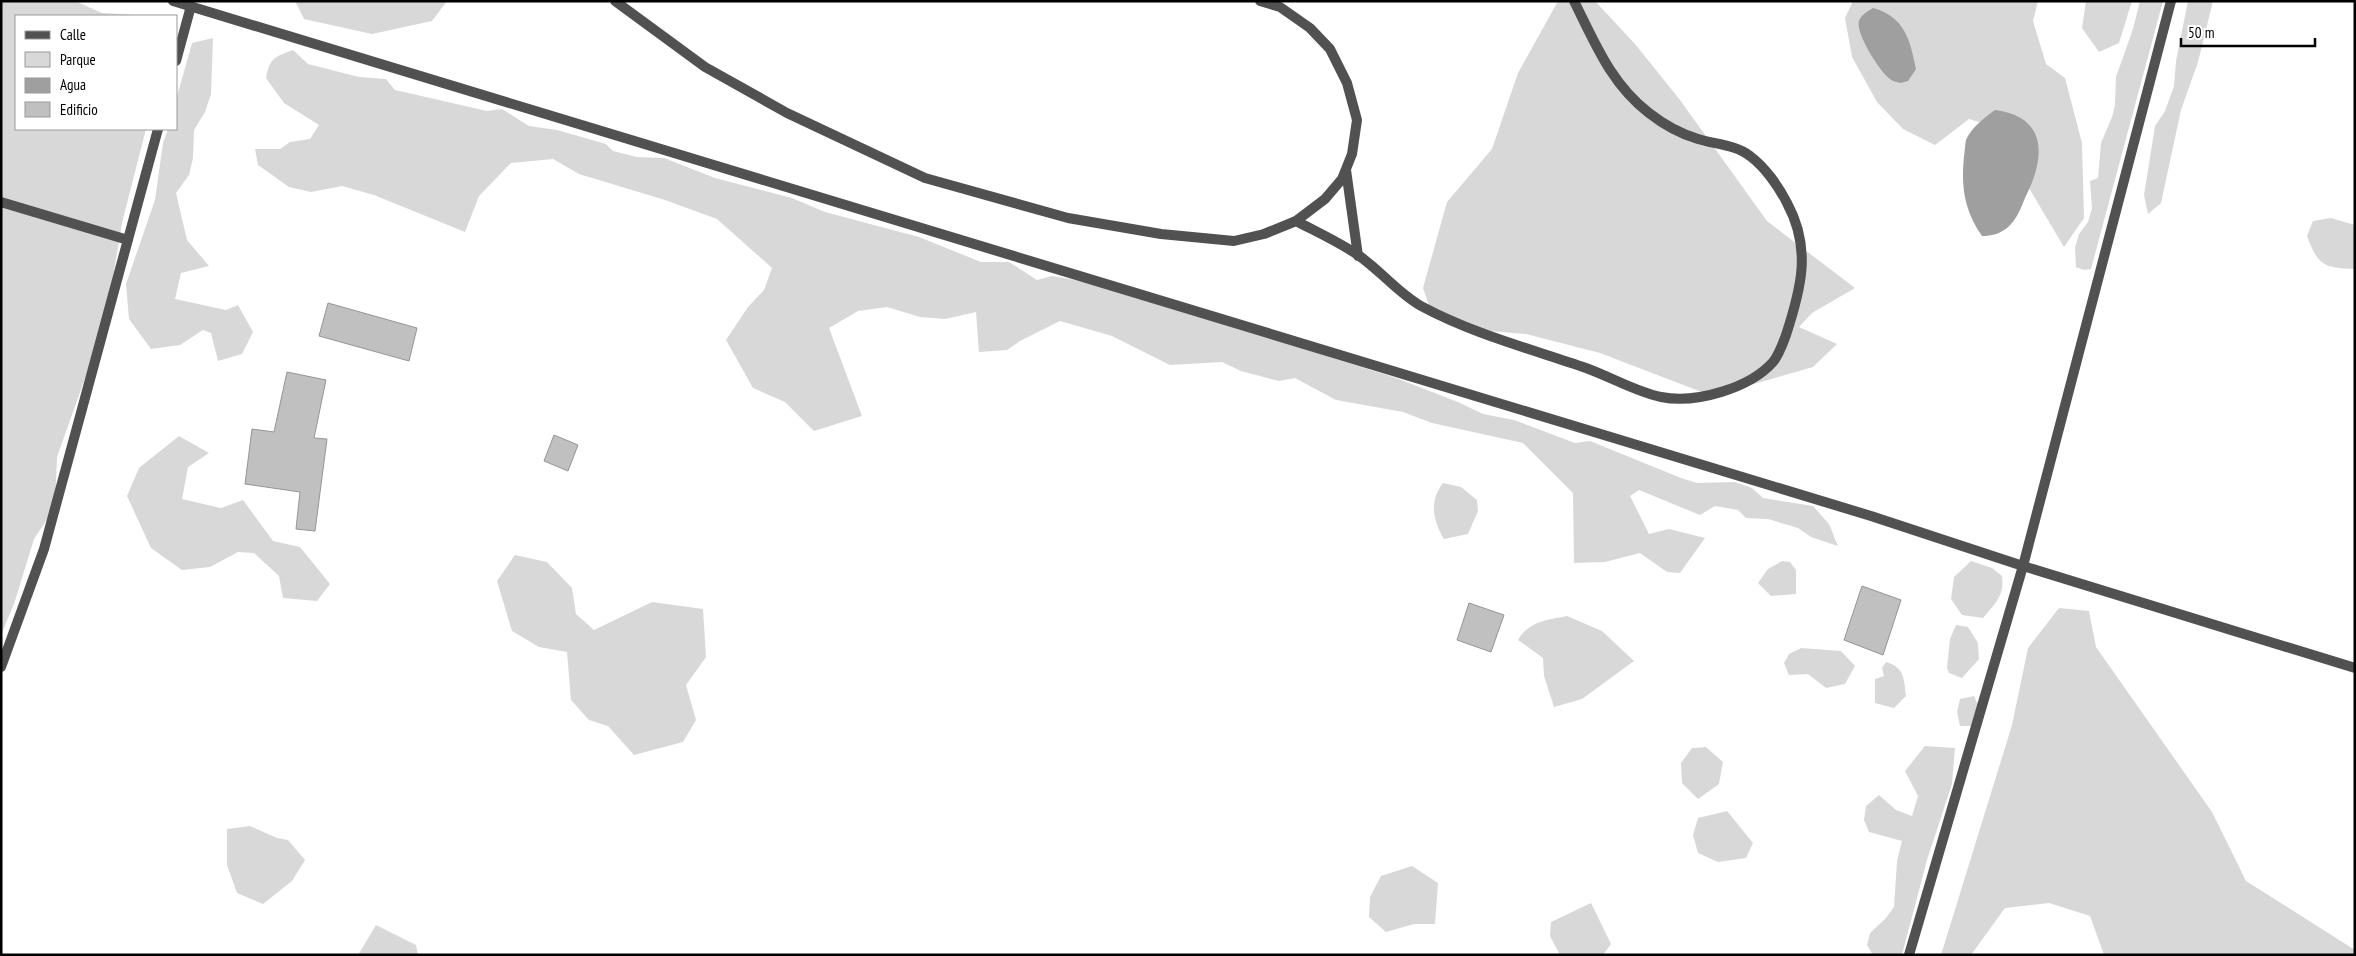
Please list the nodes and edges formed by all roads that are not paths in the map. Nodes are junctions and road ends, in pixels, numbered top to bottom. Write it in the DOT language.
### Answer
graph roads {
  1 [pos="173,1"];
  2 [pos="615,1"];
  3 [pos="1260,1"];
  4 [pos="1574,1"];
  5 [pos="2171,1"];
  6 [pos="192,3"];
  7 [pos="178,54"];
  8 [pos="158,130"];
  9 [pos="1346,170"];
  10 [pos="1,202"];
  11 [pos="1296,221"];
  12 [pos="128,240"];
  13 [pos="1358,256"];
  14 [pos="2023,566"];
  15 [pos="1,667"];
  16 [pos="2355,668"];
  17 [pos="1909,955"];
  1 -- 6 [label="street"];
  2 -- 11 [label="street"];
  3 -- 9 [label="street"];
  4 -- 13 [label="street"];
  5 -- 14 [label="street"];
  6 -- 7 [label="street"];
  6 -- 14 [label="street"];
  8 -- 12 [label="street"];
  9 -- 11 [label="street"];
  9 -- 13 [label="street"];
  10 -- 12 [label="street"];
  11 -- 13 [label="street"];
  12 -- 15 [label="street"];
  14 -- 16 [label="street"];
  14 -- 17 [label="street"];
}
